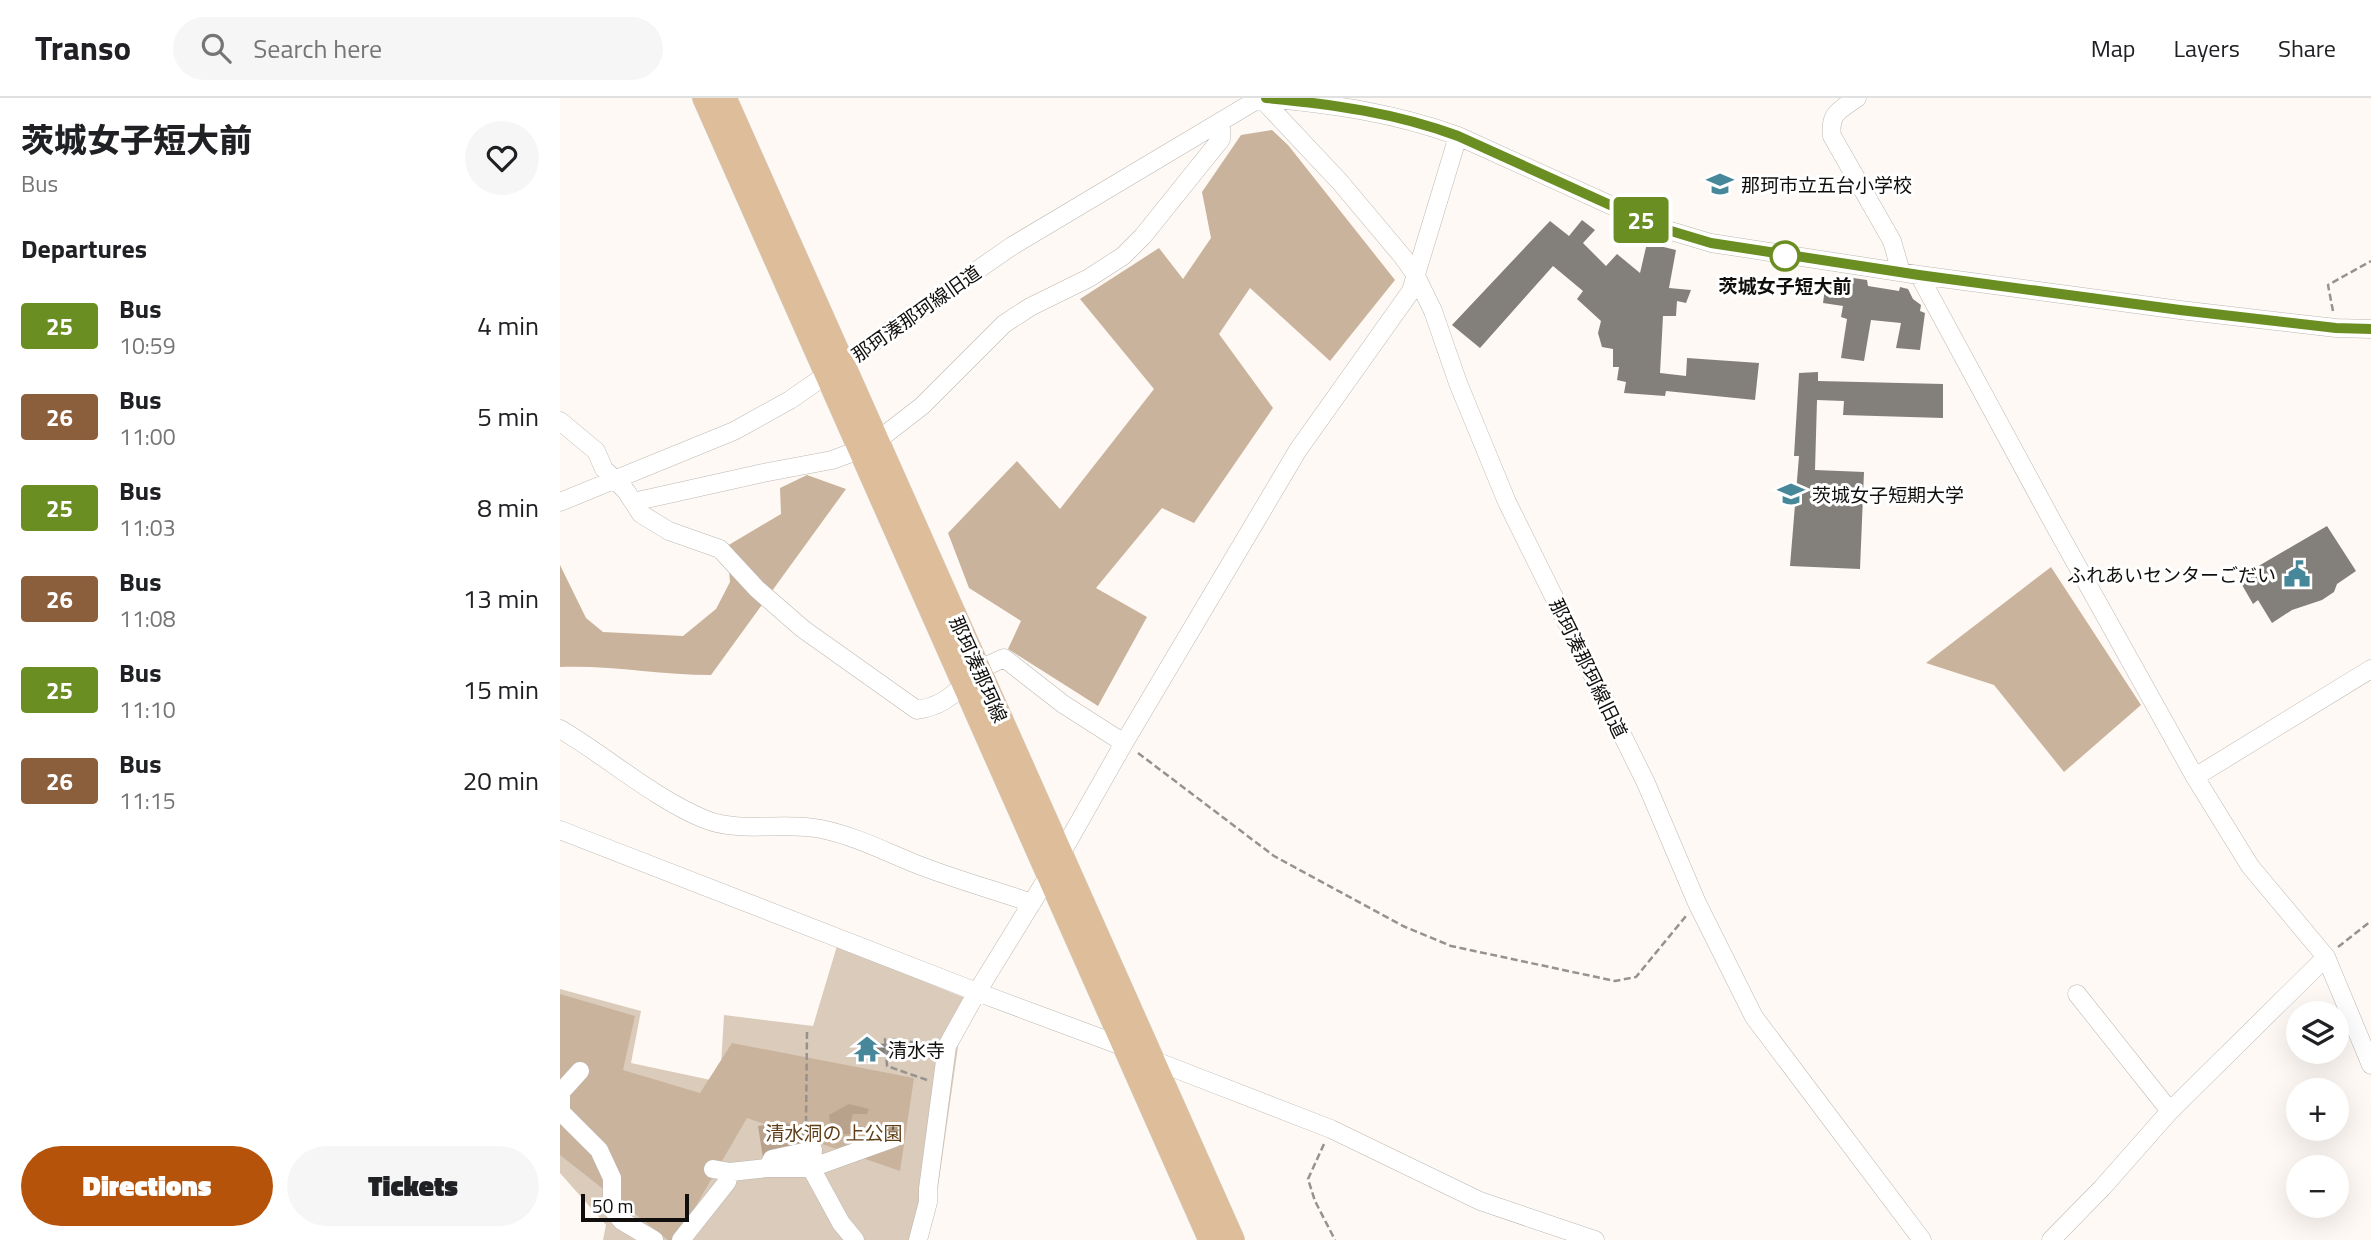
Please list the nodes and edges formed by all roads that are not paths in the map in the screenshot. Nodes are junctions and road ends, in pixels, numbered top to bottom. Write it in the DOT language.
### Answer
graph roads {
  1 [pos="704,98"];
  2 [pos="725,98"];
  3 [pos="1262,98"];
  4 [pos="1857,98"];
  5 [pos="1221,121"];
  6 [pos="1458,136"];
  7 [pos="1415,274"];
  8 [pos="1910,274"];
  9 [pos="2371,329"];
  10 [pos="835,370"];
  11 [pos="560,421"];
  12 [pos="868,445"];
  13 [pos="614,480"];
  14 [pos="560,502"];
  15 [pos="633,502"];
  16 [pos="2371,669"];
  17 [pos="972,676"];
  18 [pos="560,729"];
  19 [pos="1124,743"];
  20 [pos="2195,776"];
  21 [pos="560,830"];
  22 [pos="1061,852"];
  23 [pos="1049,876"];
  24 [pos="1032,903"];
  25 [pos="2326,957"];
  26 [pos="977,992"];
  27 [pos="2077,995"];
  28 [pos="1122,1046"];
  29 [pos="1153,1060"];
  30 [pos="2371,1065"];
  31 [pos="580,1071"];
  32 [pos="2170,1111"];
  33 [pos="894,1138"];
  34 [pos="812,1159"];
  35 [pos="654,1240"];
  36 [pos="681,1240"];
  37 [pos="855,1240"];
  38 [pos="918,1240"];
  39 [pos="1210,1240"];
  40 [pos="1233,1240"];
  41 [pos="1595,1240"];
  42 [pos="1922,1240"];
  43 [pos="2051,1240"];
  1 -- 10 [label="main road, 那珂湊那珂線"];
  2 -- 10 [label="main road, 那珂湊那珂線"];
  3 -- 5 [label="street, 那珂湊那珂線旧道"];
  3 -- 6 [label="street"];
  3 -- 7 [label="street, 那珂湊那珂線旧道"];
  4 -- 8 [label="street"];
  5 -- 10 [label="street, 那珂湊那珂線旧道"];
  5 -- 12 [label="street"];
  6 -- 7 [label="street"];
  6 -- 8 [label="street"];
  7 -- 19 [label="street"];
  7 -- 42 [label="street, 那珂湊那珂線旧道"];
  8 -- 9 [label="street"];
  8 -- 20 [label="street"];
  10 -- 12 [label="main road, 那珂湊那珂線"];
  10 -- 13 [label="street, 那珂湊那珂線旧道"];
  11 -- 13 [label="street"];
  12 -- 15 [label="street"];
  12 -- 17 [label="main road, 那珂湊那珂線"];
  13 -- 14 [label="street, 那珂湊那珂線旧道"];
  13 -- 15 [label="street"];
  15 -- 17 [label="street"];
  16 -- 20 [label="street"];
  17 -- 19 [label="street"];
  17 -- 22 [label="main road, 那珂湊那珂線"];
  17 -- 23 [label="main road, 那珂湊那珂線"];
  18 -- 24 [label="street"];
  19 -- 22 [label="street"];
  20 -- 25 [label="street"];
  21 -- 26 [label="street"];
  22 -- 23 [label="street"];
  22 -- 29 [label="main road, 那珂湊那珂線"];
  23 -- 24 [label="street"];
  23 -- 28 [label="main road, 那珂湊那珂線"];
  24 -- 26 [label="street"];
  25 -- 30 [label="street"];
  25 -- 32 [label="street"];
  26 -- 28 [label="street"];
  26 -- 38 [label="street"];
  27 -- 32 [label="street"];
  28 -- 29 [label="street"];
  28 -- 39 [label="main road, 那珂湊那珂線"];
  29 -- 40 [label="main road, 那珂湊那珂線"];
  29 -- 41 [label="street"];
  31 -- 35 [label="street"];
  32 -- 43 [label="street"];
  33 -- 34 [label="street"];
  34 -- 36 [label="street"];
  34 -- 37 [label="street"];
}
